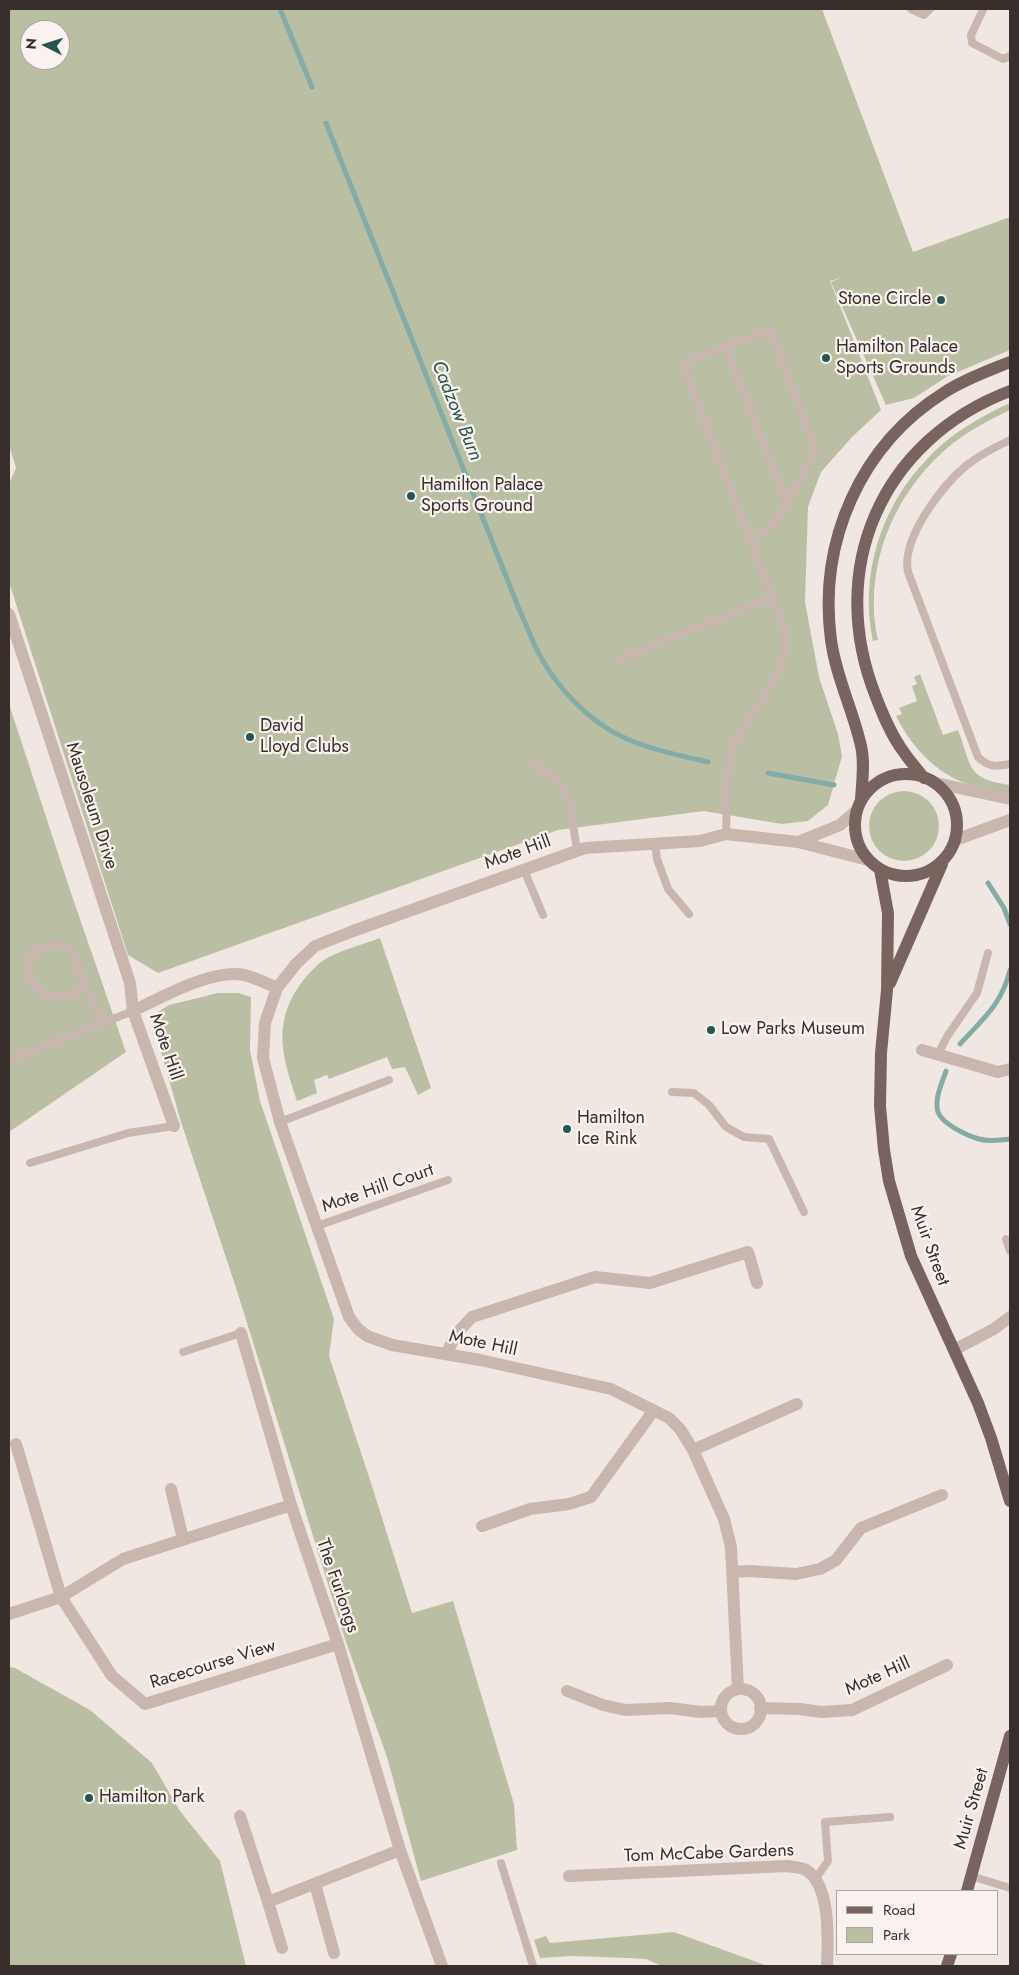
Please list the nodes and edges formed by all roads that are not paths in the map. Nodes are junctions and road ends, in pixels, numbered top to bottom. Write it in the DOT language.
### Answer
graph roads {
  1 [pos="911,9"];
  2 [pos="930,9"];
  3 [pos="983,10"];
  4 [pos="1010,56"];
  5 [pos="725,346"];
  6 [pos="1010,362"];
  7 [pos="1010,391"];
  8 [pos="1010,440"];
  9 [pos="786,503"];
  10 [pos="750,538"];
  11 [pos="773,597"];
  12 [pos="9,614"];
  13 [pos="616,660"];
  14 [pos="534,763"];
  15 [pos="1010,764"];
  16 [pos="930,780"];
  17 [pos="1010,799"];
  18 [pos="859,805"];
  19 [pos="1010,820"];
  20 [pos="726,834"];
  21 [pos="955,840"];
  22 [pos="798,842"];
  23 [pos="655,844"];
  24 [pos="578,850"];
  25 [pos="945,859"];
  26 [pos="868,860"];
  27 [pos="524,870"];
  28 [pos="880,870"];
  29 [pos="689,914"];
  30 [pos="543,915"];
  31 [pos="988,954"];
  32 [pos="84,983"];
  33 [pos="277,988"];
  34 [pos="887,990"];
  35 [pos="134,1011"];
  36 [pos="102,1023"];
  37 [pos="922,1050"];
  38 [pos="938,1054"];
  39 [pos="9,1060"];
  40 [pos="1010,1070"];
  41 [pos="389,1080"];
  42 [pos="672,1092"];
  43 [pos="280,1122"];
  44 [pos="174,1126"];
  45 [pos="30,1163"];
  46 [pos="448,1180"];
  47 [pos="804,1212"];
  48 [pos="317,1226"];
  49 [pos="1006,1239"];
  50 [pos="1010,1251"];
  51 [pos="757,1283"];
  52 [pos="1010,1317"];
  53 [pos="241,1333"];
  54 [pos="954,1350"];
  55 [pos="183,1352"];
  56 [pos="446,1354"];
  57 [pos="797,1404"];
  58 [pos="654,1410"];
  59 [pos="16,1444"];
  60 [pos="693,1450"];
  61 [pos="171,1489"];
  62 [pos="942,1495"];
  63 [pos="1010,1501"];
  64 [pos="291,1505"];
  65 [pos="482,1526"];
  66 [pos="183,1538"];
  67 [pos="732,1572"];
  68 [pos="61,1597"];
  69 [pos="9,1614"];
  70 [pos="338,1644"];
  71 [pos="947,1665"];
  72 [pos="738,1689"];
  73 [pos="567,1691"];
  74 [pos="760,1708"];
  75 [pos="721,1712"];
  76 [pos="1010,1736"];
  77 [pos="1006,1769"];
  78 [pos="240,1816"];
  79 [pos="890,1817"];
  80 [pos="400,1850"];
  81 [pos="501,1862"];
  82 [pos="569,1876"];
  83 [pos="971,1876"];
  84 [pos="816,1878"];
  85 [pos="314,1884"];
  86 [pos="1010,1888"];
  87 [pos="967,1890"];
  88 [pos="268,1902"];
  89 [pos="282,1948"];
  90 [pos="334,1953"];
  91 [pos="442,1966"];
  92 [pos="533,1966"];
  93 [pos="827,1966"];
  1 -- 2 [label="lane"];
  3 -- 4 [label="lane"];
  5 -- 9 [label="lane"];
  5 -- 9 [label="lane"];
  5 -- 10 [label="lane"];
  6 -- 18 [label="main road"];
  7 -- 16 [label="main road"];
  8 -- 15 [label="lane"];
  9 -- 10 [label="lane"];
  10 -- 11 [label="lane"];
  11 -- 13 [label="lane"];
  11 -- 20 [label="lane"];
  12 -- 35 [label="street, Mausoleum Drive"];
  14 -- 24 [label="lane"];
  16 -- 17 [label="street"];
  16 -- 18 [label="main road"];
  16 -- 21 [label="main road"];
  18 -- 22 [label="street, Mote Hill"];
  18 -- 26 [label="main road"];
  19 -- 21 [label="street"];
  20 -- 22 [label="street, Mote Hill"];
  20 -- 23 [label="street, Mote Hill"];
  21 -- 25 [label="main road"];
  22 -- 26 [label="street, Mote Hill"];
  23 -- 24 [label="street, Mote Hill"];
  23 -- 29 [label="lane"];
  24 -- 27 [label="street, Mote Hill"];
  25 -- 28 [label="main road"];
  25 -- 34 [label="main road, Muir Street"];
  26 -- 28 [label="main road"];
  27 -- 30 [label="lane"];
  27 -- 33 [label="street, Mote Hill"];
  28 -- 34 [label="main road, Muir Street"];
  31 -- 38 [label="lane"];
  32 -- 32 [label="lane"];
  32 -- 36 [label="lane"];
  33 -- 35 [label="street, Mote Hill"];
  33 -- 43 [label="street, Mote Hill"];
  34 -- 54 [label="main road, Muir Street"];
  35 -- 36 [label="lane"];
  35 -- 44 [label="street, Mote Hill"];
  36 -- 39 [label="lane"];
  37 -- 38 [label="street"];
  38 -- 40 [label="street"];
  41 -- 43 [label="lane"];
  42 -- 47 [label="lane"];
  43 -- 48 [label="street, Mote Hill"];
  44 -- 45 [label="lane"];
  46 -- 48 [label="lane, Mote Hill Court"];
  48 -- 56 [label="street, Mote Hill"];
  49 -- 50 [label="lane"];
  51 -- 56 [label="street"];
  52 -- 54 [label="street"];
  53 -- 55 [label="lane"];
  53 -- 64 [label="street, The Furlongs"];
  54 -- 63 [label="main road, Muir Street"];
  56 -- 58 [label="street, Mote Hill"];
  57 -- 60 [label="street"];
  58 -- 60 [label="street, Mote Hill"];
  58 -- 65 [label="street"];
  59 -- 68 [label="street"];
  60 -- 67 [label="street, Mote Hill"];
  61 -- 66 [label="street"];
  62 -- 67 [label="street"];
  64 -- 66 [label="street"];
  64 -- 70 [label="street, The Furlongs"];
  66 -- 68 [label="street"];
  67 -- 72 [label="street, Mote Hill"];
  68 -- 69 [label="street"];
  68 -- 70 [label="street, Racecourse View"];
  70 -- 80 [label="street, The Furlongs"];
  71 -- 74 [label="street, Mote Hill"];
  72 -- 74 [label="street"];
  72 -- 75 [label="street"];
  73 -- 75 [label="street"];
  74 -- 75 [label="street"];
  76 -- 77 [label="main road, Muir Street"];
  77 -- 83 [label="main road, Muir Street"];
  78 -- 88 [label="street"];
  79 -- 84 [label="lane"];
  80 -- 85 [label="street"];
  80 -- 91 [label="street, The Furlongs"];
  81 -- 92 [label="lane"];
  82 -- 84 [label="street, Tom McCabe Gardens"];
  83 -- 86 [label="lane"];
  83 -- 87 [label="main road, Muir Street"];
  84 -- 93 [label="street"];
  85 -- 88 [label="street"];
  85 -- 90 [label="street"];
  88 -- 89 [label="street"];
}
